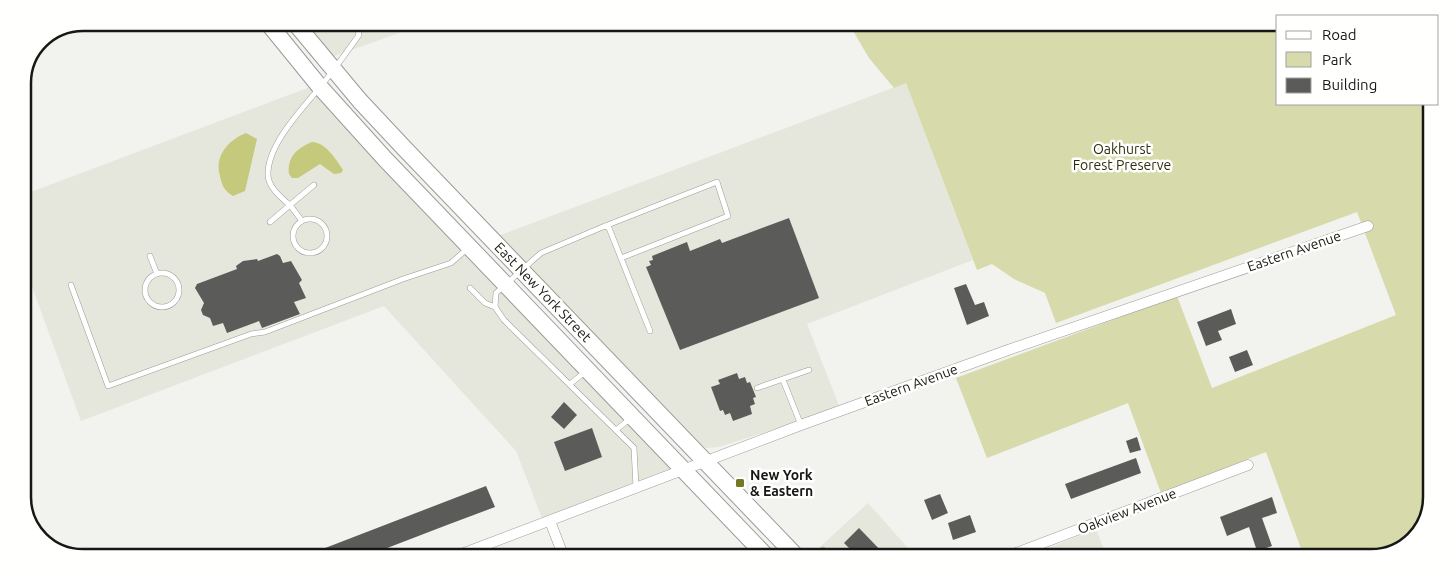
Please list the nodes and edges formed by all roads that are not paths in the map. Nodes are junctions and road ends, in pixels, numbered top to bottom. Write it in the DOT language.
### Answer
graph roads {
  1 [pos="274,31"];
  2 [pos="302,31"];
  3 [pos="359,31"];
  4 [pos="334,70"];
  5 [pos="320,87"];
  6 [pos="314,185"];
  7 [pos="290,205"];
  8 [pos="302,221"];
  9 [pos="270,222"];
  10 [pos="605,226"];
  11 [pos="1368,226"];
  12 [pos="469,246"];
  13 [pos="150,256"];
  14 [pos="621,258"];
  15 [pos="521,269"];
  16 [pos="157,274"];
  17 [pos="505,284"];
  18 [pos="71,285"];
  19 [pos="470,288"];
  20 [pos="496,307"];
  21 [pos="650,331"];
  22 [pos="588,370"];
  23 [pos="809,370"];
  24 [pos="783,380"];
  25 [pos="570,384"];
  26 [pos="757,388"];
  27 [pos="632,417"];
  28 [pos="801,425"];
  29 [pos="616,430"];
  30 [pos="706,462"];
  31 [pos="1248,465"];
  32 [pos="684,471"];
  33 [pos="636,489"];
  34 [pos="550,521"];
  35 [pos="475,549"];
  36 [pos="560,549"];
  37 [pos="759,549"];
  38 [pos="789,549"];
  39 [pos="1027,549"];
  1 -- 5 [label="main road, East New York Street"];
  2 -- 4 [label="main road, East New York Street"];
  3 -- 4 [label="lane"];
  4 -- 5 [label="lane"];
  4 -- 15 [label="main road, East New York Street"];
  5 -- 7 [label="lane"];
  5 -- 12 [label="main road, East New York Street"];
  6 -- 7 [label="lane"];
  7 -- 8 [label="lane"];
  7 -- 9 [label="lane"];
  8 -- 8 [label="lane"];
  10 -- 14 [label="lane"];
  10 -- 14 [label="lane"];
  10 -- 15 [label="lane"];
  11 -- 28 [label="street, Eastern Avenue"];
  12 -- 17 [label="main road, East New York Street"];
  12 -- 18 [label="lane"];
  13 -- 16 [label="lane"];
  14 -- 21 [label="lane"];
  15 -- 17 [label="lane"];
  15 -- 30 [label="main road, East New York Street"];
  16 -- 16 [label="lane"];
  17 -- 20 [label="lane"];
  17 -- 22 [label="main road, East New York Street"];
  19 -- 20 [label="lane"];
  20 -- 25 [label="lane"];
  22 -- 25 [label="lane"];
  22 -- 27 [label="main road, East New York Street"];
  23 -- 24 [label="lane"];
  24 -- 26 [label="lane"];
  24 -- 28 [label="lane"];
  25 -- 29 [label="lane"];
  27 -- 29 [label="lane"];
  27 -- 32 [label="main road, East New York Street"];
  28 -- 30 [label="street, Eastern Avenue"];
  29 -- 33 [label="lane"];
  30 -- 32 [label="street, Eastern Avenue"];
  30 -- 38 [label="main road, East New York Street"];
  31 -- 39 [label="street, Oakview Avenue"];
  32 -- 33 [label="street, Eastern Avenue"];
  32 -- 37 [label="main road, East New York Street"];
  33 -- 34 [label="street, Eastern Avenue"];
  34 -- 35 [label="street, Eastern Avenue"];
  34 -- 36 [label="street"];
}
